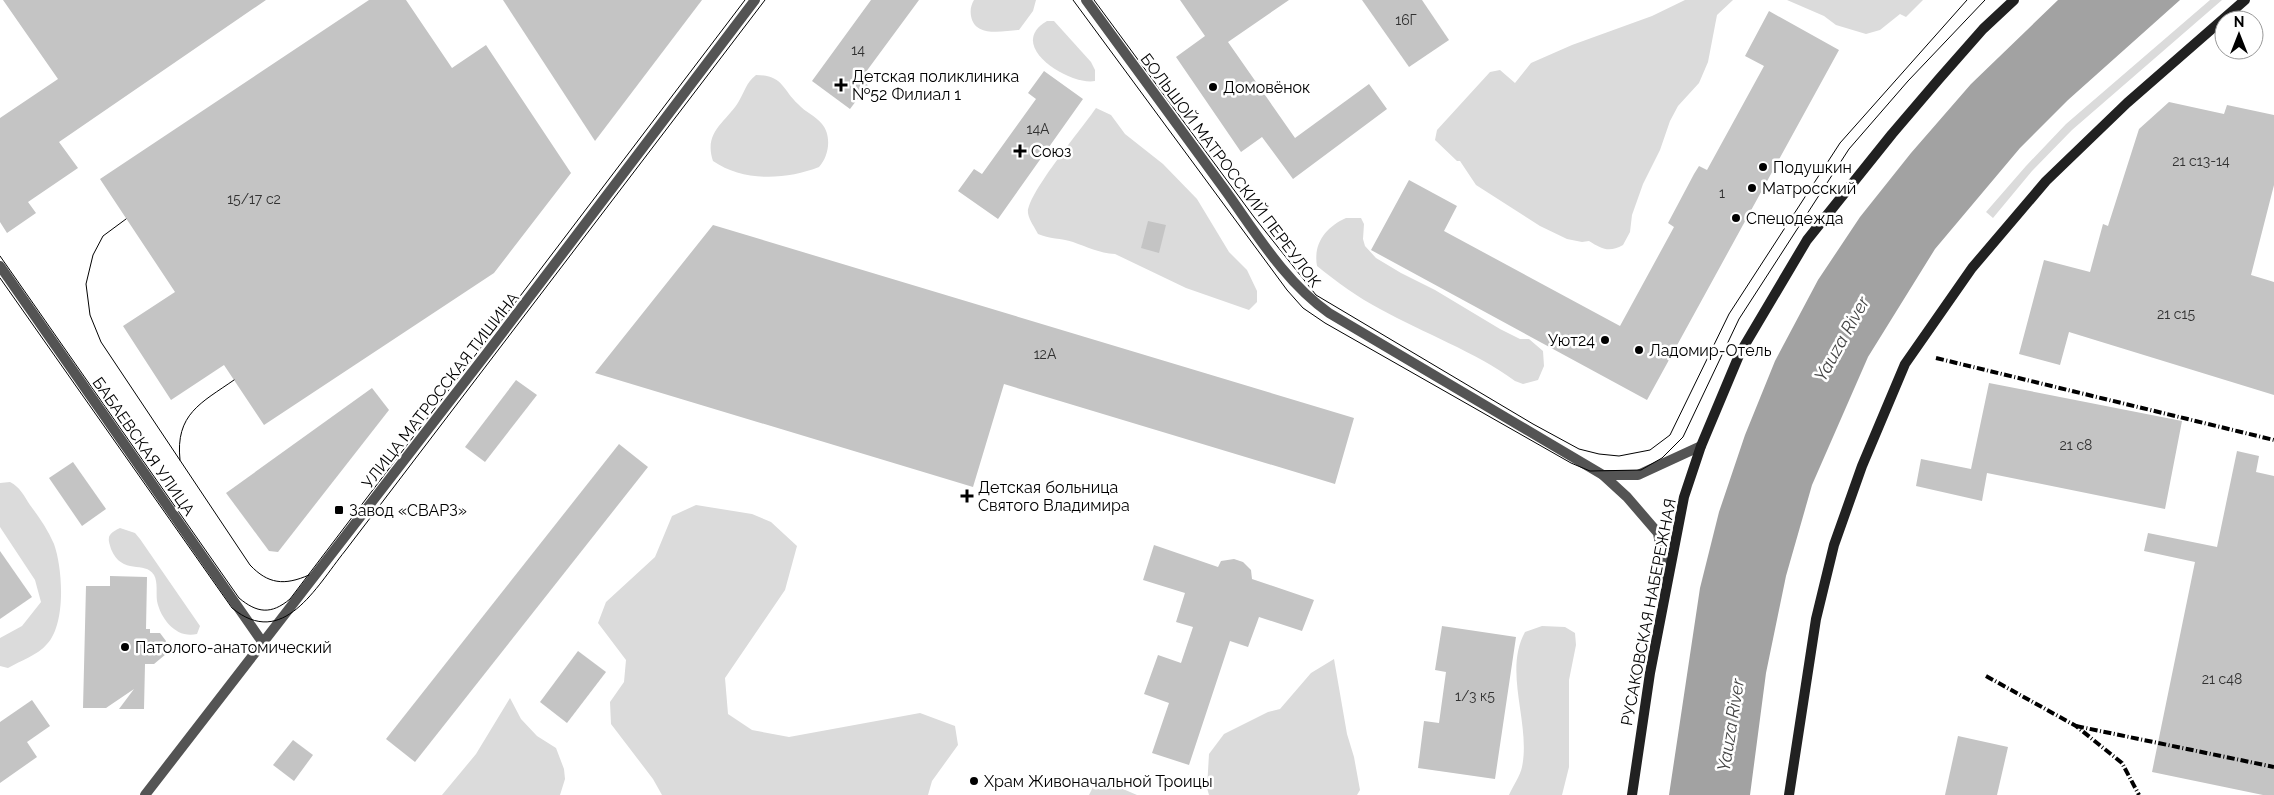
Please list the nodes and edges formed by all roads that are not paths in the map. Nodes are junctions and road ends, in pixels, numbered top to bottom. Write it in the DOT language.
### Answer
graph roads {
  1 [pos="755,0"];
  2 [pos="1086,0"];
  3 [pos="2014,0"];
  4 [pos="2245,0"];
  5 [pos="0,266"];
  6 [pos="1701,446"];
  7 [pos="1603,475"];
  8 [pos="1666,581"];
  9 [pos="263,643"];
  10 [pos="145,795"];
  11 [pos="1632,795"];
  12 [pos="1789,795"];
  1 -- 9 [label="street, УЛИЦА МАТРОССКАЯ ТИШИНА"];
  2 -- 7 [label="street, БОЛЬШОЙ МАТРОССКИЙ ПЕРЕУЛОК"];
  3 -- 6 [label="main road, РУСАКОВСКАЯ НАБЕРЕЖНАЯ"];
  4 -- 12 [label="main road"];
  5 -- 9 [label="street, БАБАЕВСКАЯ УЛИЦА"];
  6 -- 7 [label="street, БОЛЬШОЙ МАТРОССКИЙ ПЕРЕУЛОК"];
  6 -- 8 [label="main road, РУСАКОВСКАЯ НАБЕРЕЖНАЯ"];
  7 -- 8 [label="street, БОЛЬШОЙ МАТРОССКИЙ ПЕРЕУЛОК"];
  8 -- 11 [label="main road, РУСАКОВСКАЯ НАБЕРЕЖНАЯ"];
  9 -- 10 [label="street, УЛИЦА МАТРОССКАЯ ТИШИНА"];
}
